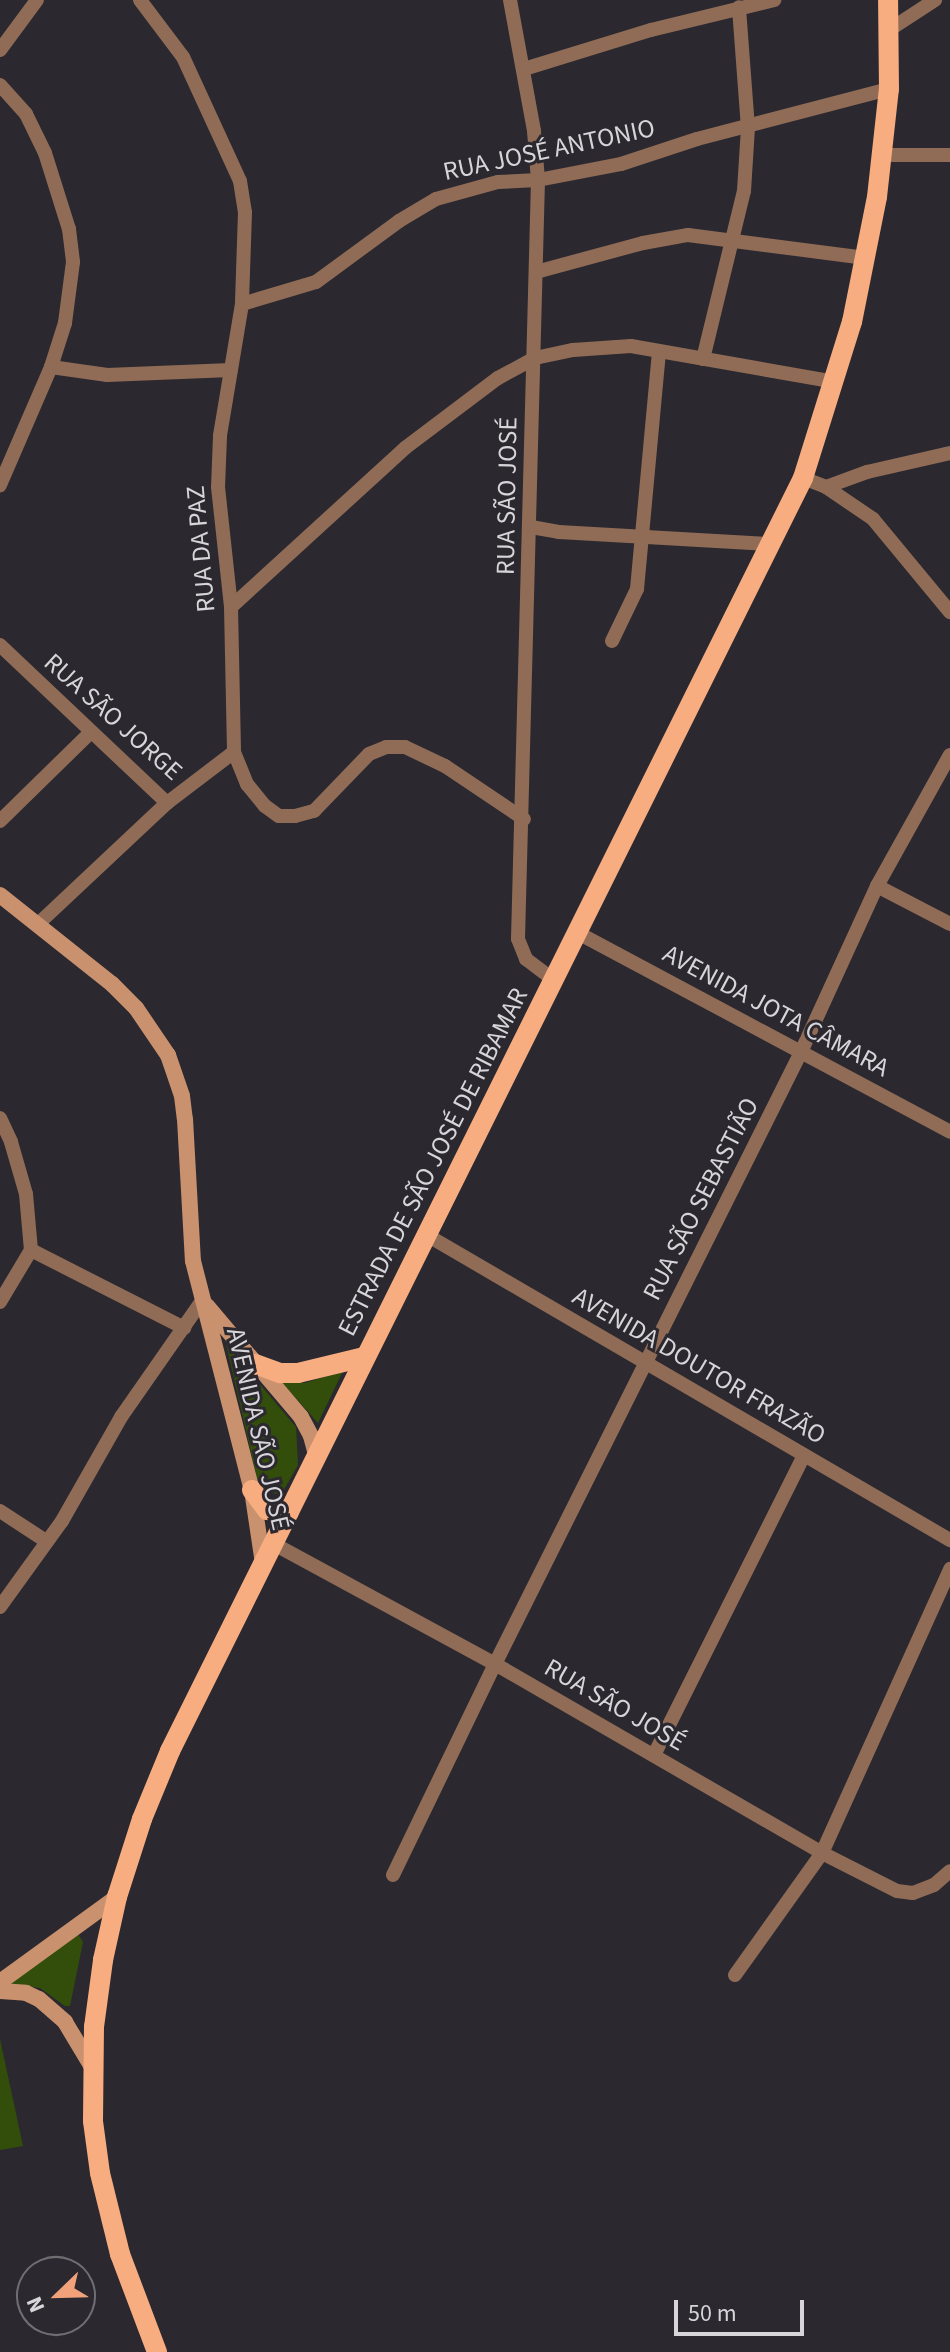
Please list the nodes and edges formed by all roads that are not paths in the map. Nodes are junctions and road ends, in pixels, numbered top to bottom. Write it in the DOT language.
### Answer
graph roads {
  1 [pos="37,0"];
  2 [pos="140,0"];
  3 [pos="510,0"];
  4 [pos="774,0"];
  5 [pos="888,0"];
  6 [pos="935,0"];
  7 [pos="739,7"];
  8 [pos="889,30"];
  9 [pos="0,50"];
  10 [pos="524,69"];
  11 [pos="0,85"];
  12 [pos="889,89"];
  13 [pos="748,128"];
  14 [pos="883,155"];
  15 [pos="950,155"];
  16 [pos="538,180"];
  17 [pos="733,242"];
  18 [pos="866,258"];
  19 [pos="536,272"];
  20 [pos="242,304"];
  21 [pos="659,353"];
  22 [pos="535,358"];
  23 [pos="703,359"];
  24 [pos="51,367"];
  25 [pos="231,370"];
  26 [pos="835,382"];
  27 [pos="950,453"];
  28 [pos="803,478"];
  29 [pos="0,485"];
  30 [pos="826,487"];
  31 [pos="531,527"];
  32 [pos="644,535"];
  33 [pos="770,544"];
  34 [pos="231,607"];
  35 [pos="950,612"];
  36 [pos="612,641"];
  37 [pos="0,645"];
  38 [pos="91,732"];
  39 [pos="234,752"];
  40 [pos="950,755"];
  41 [pos="167,803"];
  42 [pos="524,819"];
  43 [pos="0,821"];
  44 [pos="877,886"];
  45 [pos="0,895"];
  46 [pos="38,924"];
  47 [pos="950,924"];
  48 [pos="578,933"];
  49 [pos="554,980"];
  50 [pos="801,1052"];
  51 [pos="0,1118"];
  52 [pos="950,1132"];
  53 [pos="425,1234"];
  54 [pos="31,1250"];
  55 [pos="202,1301"];
  56 [pos="0,1302"];
  57 [pos="184,1328"];
  58 [pos="364,1357"];
  59 [pos="645,1363"];
  60 [pos="255,1364"];
  61 [pos="804,1455"];
  62 [pos="317,1458"];
  63 [pos="252,1490"];
  64 [pos="0,1511"];
  65 [pos="289,1512"];
  66 [pos="950,1540"];
  67 [pos="46,1541"];
  68 [pos="274,1544"];
  69 [pos="263,1568"];
  70 [pos="950,1569"];
  71 [pos="0,1607"];
  72 [pos="495,1664"];
  73 [pos="654,1755"];
  74 [pos="822,1853"];
  75 [pos="950,1871"];
  76 [pos="393,1875"];
  77 [pos="117,1897"];
  78 [pos="735,1975"];
  79 [pos="0,1982"];
  80 [pos="0,1991"];
  81 [pos="92,2067"];
  82 [pos="157,2352"];
  1 -- 9 [label="street"];
  2 -- 20 [label="street, RUA DA PAZ"];
  3 -- 10 [label="street, RUA SÃO JOSÉ"];
  4 -- 7 [label="street"];
  5 -- 8 [label="main road, ESTRADA DE SÃO JOSÉ DE RIBAMAR"];
  6 -- 8 [label="street"];
  7 -- 10 [label="street"];
  7 -- 13 [label="street"];
  8 -- 12 [label="main road, ESTRADA DE SÃO JOSÉ DE RIBAMAR"];
  10 -- 16 [label="street, RUA SÃO JOSÉ"];
  11 -- 24 [label="street"];
  12 -- 13 [label="street, RUA JOSÉ ANTONIO"];
  12 -- 14 [label="main road, ESTRADA DE SÃO JOSÉ DE RIBAMAR"];
  13 -- 16 [label="street, RUA JOSÉ ANTONIO"];
  13 -- 17 [label="street"];
  14 -- 15 [label="street"];
  14 -- 18 [label="main road, ESTRADA DE SÃO JOSÉ DE RIBAMAR"];
  16 -- 19 [label="street, RUA SÃO JOSÉ"];
  16 -- 20 [label="street, RUA JOSÉ ANTONIO"];
  17 -- 18 [label="street"];
  17 -- 19 [label="street"];
  17 -- 23 [label="street"];
  18 -- 26 [label="main road, ESTRADA DE SÃO JOSÉ DE RIBAMAR"];
  19 -- 22 [label="street, RUA SÃO JOSÉ"];
  20 -- 25 [label="street, RUA DA PAZ"];
  21 -- 22 [label="street"];
  21 -- 23 [label="street"];
  21 -- 32 [label="street"];
  22 -- 31 [label="street, RUA SÃO JOSÉ"];
  22 -- 34 [label="street"];
  23 -- 26 [label="street"];
  24 -- 25 [label="street"];
  24 -- 29 [label="street"];
  25 -- 34 [label="street, RUA DA PAZ"];
  26 -- 28 [label="main road, ESTRADA DE SÃO JOSÉ DE RIBAMAR"];
  27 -- 30 [label="street"];
  28 -- 30 [label="street"];
  28 -- 33 [label="main road, ESTRADA DE SÃO JOSÉ DE RIBAMAR"];
  30 -- 35 [label="street"];
  31 -- 32 [label="street"];
  31 -- 42 [label="street, RUA SÃO JOSÉ"];
  32 -- 33 [label="street"];
  32 -- 36 [label="street"];
  33 -- 48 [label="main road, ESTRADA DE SÃO JOSÉ DE RIBAMAR"];
  34 -- 39 [label="street, RUA DA PAZ"];
  37 -- 38 [label="street, RUA SÃO JORGE"];
  38 -- 41 [label="street, RUA SÃO JORGE"];
  38 -- 43 [label="street"];
  39 -- 41 [label="street, RUA SÃO JORGE"];
  39 -- 42 [label="street, RUA DA PAZ"];
  40 -- 44 [label="street, RUA SÃO SEBASTIÃO"];
  41 -- 46 [label="street"];
  42 -- 49 [label="street, RUA SÃO JOSÉ"];
  44 -- 47 [label="street"];
  44 -- 50 [label="street, RUA SÃO SEBASTIÃO"];
  45 -- 46 [label="street, AVENIDA SÃO JOSÉ"];
  46 -- 55 [label="street, AVENIDA SÃO JOSÉ"];
  48 -- 49 [label="main road, ESTRADA DE SÃO JOSÉ DE RIBAMAR"];
  48 -- 50 [label="street, AVENIDA JOTA CÂMARA"];
  49 -- 53 [label="main road, ESTRADA DE SÃO JOSÉ DE RIBAMAR"];
  50 -- 52 [label="street, AVENIDA JOTA CÂMARA"];
  50 -- 59 [label="street, RUA SÃO SEBASTIÃO"];
  51 -- 54 [label="street"];
  53 -- 58 [label="main road, ESTRADA DE SÃO JOSÉ DE RIBAMAR"];
  53 -- 59 [label="street, AVENIDA DOUTOR FRAZÃO"];
  54 -- 56 [label="street"];
  54 -- 57 [label="street"];
  55 -- 57 [label="street"];
  55 -- 60 [label="street, AVENIDA SÃO JOSÉ"];
  55 -- 63 [label="street, AVENIDA SÃO JOSÉ"];
  57 -- 67 [label="street"];
  58 -- 60 [label="main road"];
  58 -- 62 [label="main road, ESTRADA DE SÃO JOSÉ DE RIBAMAR"];
  59 -- 61 [label="street, AVENIDA DOUTOR FRAZÃO"];
  59 -- 72 [label="street, RUA SÃO SEBASTIÃO"];
  60 -- 62 [label="street, AVENIDA SÃO JOSÉ"];
  61 -- 66 [label="street, AVENIDA DOUTOR FRAZÃO"];
  61 -- 73 [label="street"];
  62 -- 65 [label="main road, ESTRADA DE SÃO JOSÉ DE RIBAMAR"];
  63 -- 65 [label="main road"];
  63 -- 69 [label="street, AVENIDA SÃO JOSÉ"];
  64 -- 67 [label="street"];
  65 -- 68 [label="main road, ESTRADA DE SÃO JOSÉ DE RIBAMAR"];
  67 -- 71 [label="street"];
  68 -- 69 [label="main road, ESTRADA DE SÃO JOSÉ DE RIBAMAR"];
  68 -- 72 [label="street, RUA SÃO JOSÉ"];
  69 -- 77 [label="main road, ESTRADA DE SÃO JOSÉ DE RIBAMAR"];
  70 -- 74 [label="street"];
  72 -- 73 [label="street, RUA SÃO JOSÉ"];
  72 -- 76 [label="street, RUA SÃO SEBASTIÃO"];
  73 -- 74 [label="street, RUA SÃO JOSÉ"];
  74 -- 75 [label="street, RUA SÃO JOSÉ"];
  74 -- 78 [label="street"];
  77 -- 79 [label="street"];
  77 -- 81 [label="main road, ESTRADA DE SÃO JOSÉ DE RIBAMAR"];
  80 -- 81 [label="street"];
  81 -- 82 [label="main road, ESTRADA DE SÃO JOSÉ DE RIBAMAR"];
}
